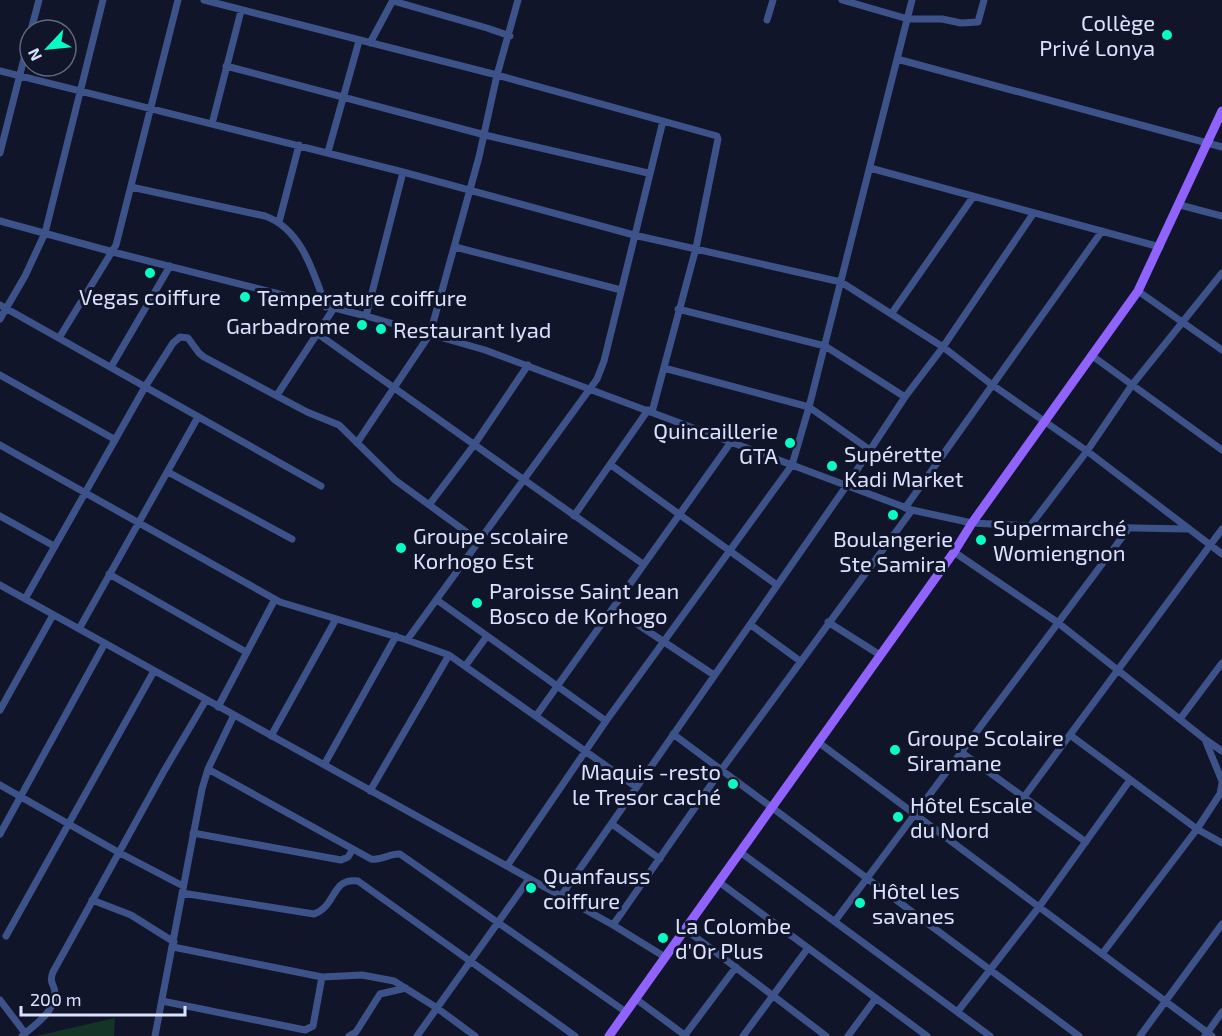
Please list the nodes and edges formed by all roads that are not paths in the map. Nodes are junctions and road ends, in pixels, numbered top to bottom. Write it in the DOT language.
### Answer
graph roads {
  1 [pos="39,0"];
  2 [pos="103,0"];
  3 [pos="178,0"];
  4 [pos="204,0"];
  5 [pos="518,0"];
  6 [pos="773,0"];
  7 [pos="912,0"];
  8 [pos="984,0"];
  9 [pos="393,1"];
  10 [pos="846,1"];
  11 [pos="241,11"];
  12 [pos="34,18"];
  13 [pos="908,19"];
  14 [pos="767,20"];
  15 [pos="510,36"];
  16 [pos="359,41"];
  17 [pos="370,43"];
  18 [pos="897,59"];
  19 [pos="226,66"];
  20 [pos="0,71"];
  21 [pos="497,75"];
  22 [pos="18,77"];
  23 [pos="19,78"];
  24 [pos="23,78"];
  25 [pos="81,92"];
  26 [pos="343,96"];
  27 [pos="150,108"];
  28 [pos="1222,111"];
  29 [pos="663,121"];
  30 [pos="212,124"];
  31 [pos="485,135"];
  32 [pos="1206,143"];
  33 [pos="299,145"];
  34 [pos="1222,147"];
  35 [pos="328,152"];
  36 [pos="0,153"];
  37 [pos="870,168"];
  38 [pos="403,172"];
  39 [pos="648,173"];
  40 [pos="131,187"];
  41 [pos="470,189"];
  42 [pos="973,197"];
  43 [pos="1180,205"];
  44 [pos="1033,214"];
  45 [pos="1222,216"];
  46 [pos="0,221"];
  47 [pos="279,222"];
  48 [pos="1102,231"];
  49 [pos="45,233"];
  50 [pos="634,235"];
  51 [pos="455,247"];
  52 [pos="1160,247"];
  53 [pos="696,248"];
  54 [pos="113,252"];
  55 [pos="170,267"];
  56 [pos="1222,273"];
  57 [pos="841,282"];
  58 [pos="621,290"];
  59 [pos="1138,291"];
  60 [pos="3,306"];
  61 [pos="330,308"];
  62 [pos="678,309"];
  63 [pos="892,313"];
  64 [pos="366,316"];
  65 [pos="0,320"];
  66 [pos="1183,321"];
  67 [pos="318,334"];
  68 [pos="430,334"];
  69 [pos="59,338"];
  70 [pos="825,346"];
  71 [pos="943,347"];
  72 [pos="1222,350"];
  73 [pos="1091,355"];
  74 [pos="528,365"];
  75 [pos="111,367"];
  76 [pos="664,368"];
  77 [pos="0,375"];
  78 [pos="992,384"];
  79 [pos="1132,385"];
  80 [pos="145,387"];
  81 [pos="394,388"];
  82 [pos="590,389"];
  83 [pos="277,395"];
  84 [pos="905,397"];
  85 [pos="809,407"];
  86 [pos="650,411"];
  87 [pos="198,417"];
  88 [pos="1044,421"];
  89 [pos="114,439"];
  90 [pos="731,442"];
  91 [pos="357,443"];
  92 [pos="0,445"];
  93 [pos="474,445"];
  94 [pos="870,450"];
  95 [pos="1222,450"];
  96 [pos="1087,451"];
  97 [pos="611,465"];
  98 [pos="792,465"];
  99 [pos="168,472"];
  100 [pos="524,481"];
  101 [pos="847,485"];
  102 [pos="321,486"];
  103 [pos="84,492"];
  104 [pos="429,505"];
  105 [pos="908,509"];
  106 [pos="680,514"];
  107 [pos="0,516"];
  108 [pos="574,516"];
  109 [pos="972,523"];
  110 [pos="138,524"];
  111 [pos="1030,526"];
  112 [pos="1129,528"];
  113 [pos="1188,529"];
  114 [pos="1221,532"];
  115 [pos="292,539"];
  116 [pos="480,542"];
  117 [pos="54,546"];
  118 [pos="1210,546"];
  119 [pos="730,551"];
  120 [pos="954,552"];
  121 [pos="1222,554"];
  122 [pos="643,564"];
  123 [pos="109,574"];
  124 [pos="777,585"];
  125 [pos="1,588"];
  126 [pos="25,599"];
  127 [pos="274,600"];
  128 [pos="437,600"];
  129 [pos="613,608"];
  130 [pos="53,615"];
  131 [pos="336,619"];
  132 [pos="828,622"];
  133 [pos="1057,622"];
  134 [pos="750,625"];
  135 [pos="79,628"];
  136 [pos="396,636"];
  137 [pos="487,636"];
  138 [pos="407,640"];
  139 [pos="663,641"];
  140 [pos="105,643"];
  141 [pos="246,652"];
  142 [pos="449,655"];
  143 [pos="880,655"];
  144 [pos="800,661"];
  145 [pos="1222,663"];
  146 [pos="466,665"];
  147 [pos="1118,669"];
  148 [pos="154,671"];
  149 [pos="714,675"];
  150 [pos="557,685"];
  151 [pos="206,700"];
  152 [pos="218,707"];
  153 [pos="0,710"];
  154 [pos="234,715"];
  155 [pos="536,716"];
  156 [pos="1180,719"];
  157 [pos="606,721"];
  158 [pos="673,734"];
  159 [pos="1070,735"];
  160 [pos="271,736"];
  161 [pos="1206,740"];
  162 [pos="818,742"];
  163 [pos="585,751"];
  164 [pos="1222,751"];
  165 [pos="961,752"];
  166 [pos="324,765"];
  167 [pos="208,769"];
  168 [pos="722,769"];
  169 [pos="1130,780"];
  170 [pos="1222,782"];
  171 [pos="0,785"];
  172 [pos="636,787"];
  173 [pos="370,791"];
  174 [pos="21,797"];
  175 [pos="1024,797"];
  176 [pos="772,806"];
  177 [pos="915,814"];
  178 [pos="69,824"];
  179 [pos="612,824"];
  180 [pos="1197,829"];
  181 [pos="193,833"];
  182 [pos="0,834"];
  183 [pos="1086,842"];
  184 [pos="1222,843"];
  185 [pos="353,849"];
  186 [pos="118,852"];
  187 [pos="740,852"];
  188 [pos="660,859"];
  189 [pos="507,866"];
  190 [pos="867,878"];
  191 [pos="529,879"];
  192 [pos="718,882"];
  193 [pos="183,889"];
  194 [pos="561,896"];
  195 [pos="92,900"];
  196 [pos="1039,907"];
  197 [pos="835,921"];
  198 [pos="499,922"];
  199 [pos="1222,924"];
  200 [pos="613,925"];
  201 [pos="685,929"];
  202 [pos="6,936"];
  203 [pos="174,944"];
  204 [pos="808,948"];
  205 [pos="1102,954"];
  206 [pos="665,957"];
  207 [pos="471,963"];
  208 [pos="736,967"];
  209 [pos="990,970"];
  210 [pos="322,977"];
  211 [pos="406,988"];
  212 [pos="773,995"];
  213 [pos="876,998"];
  214 [pos="636,999"];
  215 [pos="0,1000"];
  216 [pos="162,1001"];
  217 [pos="1165,1002"];
  218 [pos="437,1008"];
  219 [pos="958,1011"];
  220 [pos="626,1012"];
  221 [pos="1222,1012"];
  222 [pos="359,1034"];
  223 [pos="821,1034"];
  224 [pos="23,1035"];
  225 [pos="922,1035"];
  226 [pos="1208,1035"];
  227 [pos="155,1036"];
  228 [pos="349,1036"];
  229 [pos="417,1036"];
  230 [pos="475,1036"];
  231 [pos="575,1036"];
  232 [pos="609,1036"];
  233 [pos="686,1036"];
  234 [pos="743,1036"];
  235 [pos="848,1036"];
  236 [pos="990,1036"];
  237 [pos="1079,1036"];
  238 [pos="1140,1036"];
  1 -- 12 [label="street"];
  2 -- 25 [label="street"];
  3 -- 27 [label="street"];
  4 -- 11 [label="street"];
  5 -- 15 [label="street"];
  6 -- 14 [label="street"];
  7 -- 13 [label="street"];
  8 -- 13 [label="street"];
  9 -- 15 [label="street"];
  9 -- 17 [label="street"];
  10 -- 13 [label="street"];
  11 -- 16 [label="street"];
  11 -- 19 [label="street"];
  13 -- 18 [label="street"];
  15 -- 21 [label="street"];
  16 -- 17 [label="street"];
  16 -- 26 [label="street"];
  17 -- 21 [label="street"];
  18 -- 32 [label="street"];
  18 -- 37 [label="street"];
  19 -- 26 [label="street"];
  19 -- 30 [label="street"];
  20 -- 22 [label="street"];
  21 -- 29 [label="street"];
  21 -- 31 [label="street"];
  23 -- 36 [label="street"];
  24 -- 25 [label="street"];
  25 -- 27 [label="street"];
  25 -- 49 [label="street"];
  26 -- 31 [label="street"];
  26 -- 35 [label="street"];
  27 -- 30 [label="street"];
  27 -- 40 [label="street"];
  28 -- 32 [label="main road"];
  29 -- 39 [label="street"];
  29 -- 53 [label="street"];
  30 -- 33 [label="street"];
  31 -- 39 [label="street"];
  31 -- 41 [label="street"];
  32 -- 34 [label="street"];
  32 -- 43 [label="main road"];
  33 -- 35 [label="street"];
  33 -- 47 [label="street"];
  35 -- 38 [label="street"];
  37 -- 42 [label="street"];
  37 -- 57 [label="street"];
  38 -- 41 [label="street"];
  38 -- 64 [label="street"];
  39 -- 50 [label="street"];
  40 -- 47 [label="street"];
  40 -- 54 [label="street"];
  41 -- 50 [label="street"];
  41 -- 51 [label="street"];
  42 -- 44 [label="street"];
  42 -- 63 [label="street"];
  43 -- 45 [label="street"];
  43 -- 52 [label="main road"];
  44 -- 48 [label="street"];
  44 -- 71 [label="street"];
  46 -- 49 [label="street"];
  47 -- 61 [label="street"];
  48 -- 52 [label="street"];
  48 -- 78 [label="street"];
  49 -- 54 [label="street"];
  49 -- 60 [label="street"];
  50 -- 53 [label="street"];
  50 -- 58 [label="street"];
  51 -- 58 [label="street"];
  51 -- 68 [label="street"];
  52 -- 59 [label="main road"];
  53 -- 57 [label="street"];
  53 -- 62 [label="street"];
  54 -- 55 [label="street"];
  54 -- 69 [label="street"];
  55 -- 61 [label="street"];
  55 -- 75 [label="street"];
  56 -- 66 [label="street"];
  57 -- 63 [label="street"];
  57 -- 70 [label="street"];
  58 -- 82 [label="street"];
  59 -- 66 [label="street"];
  59 -- 73 [label="main road"];
  60 -- 65 [label="street"];
  60 -- 69 [label="street"];
  61 -- 64 [label="street"];
  61 -- 67 [label="street"];
  62 -- 70 [label="street"];
  62 -- 76 [label="street"];
  63 -- 71 [label="street"];
  64 -- 68 [label="street"];
  66 -- 72 [label="street"];
  66 -- 79 [label="street"];
  67 -- 81 [label="street"];
  67 -- 83 [label="street"];
  68 -- 74 [label="street"];
  68 -- 81 [label="street"];
  69 -- 75 [label="street"];
  70 -- 84 [label="street"];
  70 -- 85 [label="street"];
  71 -- 78 [label="street"];
  71 -- 84 [label="street"];
  73 -- 79 [label="street"];
  73 -- 88 [label="main road"];
  74 -- 82 [label="street"];
  74 -- 93 [label="street"];
  75 -- 80 [label="street"];
  76 -- 85 [label="street"];
  76 -- 86 [label="street"];
  77 -- 89 [label="street"];
  78 -- 88 [label="street"];
  78 -- 105 [label="street"];
  79 -- 95 [label="street"];
  79 -- 96 [label="street"];
  80 -- 83 [label="street"];
  80 -- 87 [label="street"];
  80 -- 89 [label="street"];
  81 -- 91 [label="street"];
  81 -- 93 [label="street"];
  82 -- 86 [label="street"];
  82 -- 100 [label="street"];
  83 -- 91 [label="street"];
  84 -- 94 [label="street"];
  85 -- 94 [label="street"];
  85 -- 98 [label="street"];
  86 -- 90 [label="street"];
  86 -- 97 [label="street"];
  87 -- 99 [label="street"];
  87 -- 102 [label="street"];
  88 -- 96 [label="street"];
  88 -- 109 [label="main road"];
  89 -- 103 [label="street"];
  90 -- 98 [label="street"];
  90 -- 106 [label="street"];
  91 -- 104 [label="street"];
  92 -- 103 [label="street"];
  93 -- 100 [label="street"];
  93 -- 104 [label="street"];
  94 -- 101 [label="street"];
  96 -- 111 [label="street"];
  96 -- 113 [label="street"];
  97 -- 106 [label="street"];
  97 -- 108 [label="street"];
  98 -- 101 [label="street"];
  98 -- 119 [label="street"];
  99 -- 110 [label="street"];
  99 -- 115 [label="street"];
  100 -- 108 [label="street"];
  100 -- 116 [label="street"];
  101 -- 105 [label="street"];
  101 -- 124 [label="street"];
  103 -- 110 [label="street"];
  103 -- 117 [label="street"];
  104 -- 116 [label="street"];
  105 -- 109 [label="street"];
  105 -- 132 [label="street"];
  106 -- 119 [label="street"];
  106 -- 122 [label="street"];
  107 -- 117 [label="street"];
  108 -- 122 [label="street"];
  109 -- 111 [label="street"];
  109 -- 120 [label="main road"];
  110 -- 123 [label="street"];
  110 -- 127 [label="street"];
  111 -- 112 [label="street"];
  112 -- 113 [label="street"];
  112 -- 133 [label="street"];
  113 -- 118 [label="street"];
  114 -- 118 [label="street"];
  116 -- 128 [label="street"];
  117 -- 126 [label="street"];
  118 -- 121 [label="street"];
  118 -- 147 [label="street"];
  119 -- 124 [label="street"];
  119 -- 139 [label="street"];
  120 -- 133 [label="street"];
  120 -- 143 [label="main road"];
  122 -- 129 [label="street"];
  123 -- 135 [label="street"];
  123 -- 141 [label="street"];
  124 -- 134 [label="street"];
  125 -- 126 [label="street"];
  126 -- 130 [label="street"];
  127 -- 131 [label="street"];
  127 -- 141 [label="street"];
  128 -- 137 [label="street"];
  128 -- 138 [label="street"];
  129 -- 139 [label="street"];
  129 -- 150 [label="street"];
  130 -- 135 [label="street"];
  130 -- 153 [label="street"];
  131 -- 136 [label="street"];
  131 -- 160 [label="street"];
  132 -- 143 [label="street"];
  132 -- 144 [label="street"];
  133 -- 147 [label="street"];
  133 -- 165 [label="street"];
  134 -- 144 [label="street"];
  134 -- 149 [label="street"];
  135 -- 140 [label="street"];
  136 -- 138 [label="street"];
  136 -- 166 [label="street"];
  137 -- 146 [label="street"];
  137 -- 150 [label="street"];
  138 -- 142 [label="street"];
  139 -- 149 [label="street"];
  139 -- 157 [label="street"];
  140 -- 148 [label="street"];
  140 -- 174 [label="street"];
  141 -- 152 [label="street"];
  142 -- 146 [label="street"];
  142 -- 173 [label="street"];
  143 -- 162 [label="main road"];
  144 -- 168 [label="street"];
  145 -- 156 [label="street"];
  146 -- 155 [label="street"];
  147 -- 156 [label="street"];
  147 -- 159 [label="street"];
  148 -- 151 [label="street"];
  148 -- 178 [label="street"];
  149 -- 158 [label="street"];
  150 -- 155 [label="street"];
  150 -- 157 [label="street"];
  151 -- 152 [label="street"];
  151 -- 186 [label="street"];
  152 -- 154 [label="street"];
  154 -- 160 [label="street"];
  154 -- 167 [label="street"];
  155 -- 163 [label="street"];
  156 -- 161 [label="street"];
  157 -- 163 [label="street"];
  158 -- 168 [label="street"];
  158 -- 172 [label="street"];
  159 -- 169 [label="street"];
  159 -- 175 [label="street"];
  160 -- 166 [label="street"];
  161 -- 164 [label="street"];
  161 -- 170 [label="street"];
  162 -- 176 [label="main road"];
  162 -- 177 [label="street"];
  163 -- 172 [label="street"];
  163 -- 189 [label="street"];
  165 -- 175 [label="street"];
  165 -- 177 [label="street"];
  166 -- 173 [label="street"];
  167 -- 181 [label="street"];
  167 -- 185 [label="street"];
  168 -- 176 [label="street"];
  168 -- 188 [label="street"];
  169 -- 180 [label="street"];
  169 -- 183 [label="street"];
  170 -- 180 [label="street"];
  171 -- 174 [label="street"];
  172 -- 179 [label="street"];
  173 -- 189 [label="street"];
  174 -- 178 [label="street"];
  174 -- 182 [label="street"];
  175 -- 183 [label="street"];
  176 -- 187 [label="main road"];
  176 -- 190 [label="street"];
  177 -- 190 [label="street"];
  177 -- 196 [label="street"];
  178 -- 186 [label="street"];
  178 -- 202 [label="street"];
  179 -- 188 [label="street"];
  179 -- 194 [label="street"];
  180 -- 184 [label="street"];
  180 -- 205 [label="street"];
  181 -- 185 [label="street"];
  181 -- 193 [label="street"];
  183 -- 196 [label="street"];
  185 -- 198 [label="street"];
  186 -- 193 [label="street"];
  186 -- 195 [label="street"];
  187 -- 192 [label="main road"];
  187 -- 197 [label="street"];
  188 -- 200 [label="street"];
  189 -- 191 [label="street"];
  190 -- 197 [label="street"];
  190 -- 209 [label="street"];
  191 -- 194 [label="street"];
  191 -- 198 [label="street"];
  192 -- 201 [label="main road"];
  192 -- 204 [label="street"];
  193 -- 203 [label="street"];
  193 -- 207 [label="street"];
  194 -- 200 [label="street"];
  195 -- 203 [label="street"];
  195 -- 224 [label="street"];
  196 -- 205 [label="street"];
  196 -- 209 [label="street"];
  197 -- 219 [label="street"];
  198 -- 207 [label="street"];
  198 -- 220 [label="street"];
  199 -- 217 [label="street"];
  200 -- 206 [label="street"];
  201 -- 206 [label="main road"];
  201 -- 208 [label="street"];
  203 -- 210 [label="street"];
  203 -- 216 [label="street"];
  204 -- 212 [label="street"];
  204 -- 213 [label="street"];
  205 -- 217 [label="street"];
  206 -- 214 [label="main road"];
  207 -- 218 [label="street"];
  207 -- 231 [label="street"];
  208 -- 212 [label="street"];
  208 -- 233 [label="street"];
  209 -- 219 [label="street"];
  209 -- 237 [label="street"];
  210 -- 211 [label="street"];
  210 -- 216 [label="street"];
  211 -- 218 [label="street"];
  211 -- 222 [label="street"];
  212 -- 223 [label="street"];
  212 -- 234 [label="street"];
  213 -- 225 [label="street"];
  213 -- 235 [label="street"];
  214 -- 220 [label="main road"];
  214 -- 233 [label="street"];
  215 -- 224 [label="street"];
  216 -- 227 [label="street"];
  217 -- 226 [label="street"];
  217 -- 238 [label="street"];
  218 -- 229 [label="street"];
  218 -- 230 [label="street"];
  219 -- 236 [label="street"];
  220 -- 232 [label="main road"];
  221 -- 226 [label="street"];
  222 -- 228 [label="street"];
}
